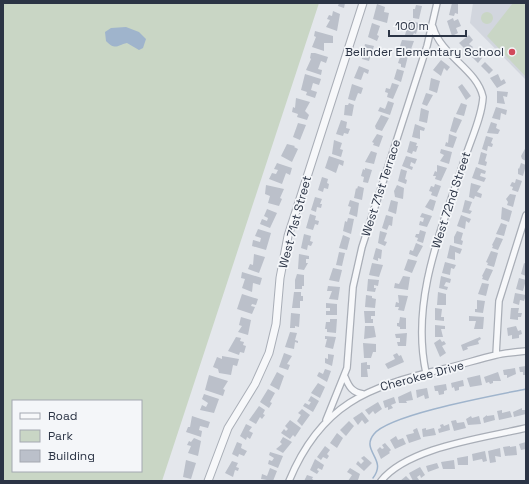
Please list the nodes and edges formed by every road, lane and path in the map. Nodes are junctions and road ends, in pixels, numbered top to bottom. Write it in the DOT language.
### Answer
graph roads {
  1 [pos="363,3"];
  2 [pos="437,3"];
  3 [pos="433,27"];
  4 [pos="440,44"];
  5 [pos="427,46"];
  6 [pos="526,215"];
  7 [pos="526,351"];
  8 [pos="496,355"];
  9 [pos="426,373"];
  10 [pos="345,377"];
  11 [pos="363,394"];
  12 [pos="326,420"];
  13 [pos="526,428"];
  14 [pos="208,481"];
  15 [pos="289,481"];
  16 [pos="381,481"];
  1 -- 14 [label="street, West 71st Street"];
  2 -- 3 [label="street, West 71st Terrace"];
  3 -- 4 [label="street, West 72nd Street"];
  3 -- 5 [label="street, West 71st Terrace"];
  4 -- 5 [label="street"];
  4 -- 9 [label="street, West 72nd Street"];
  5 -- 10 [label="street, West 71st Terrace"];
  6 -- 8 [label="street"];
  7 -- 8 [label="street, Cherokee Drive"];
  8 -- 9 [label="street, Cherokee Drive"];
  9 -- 11 [label="street, Cherokee Drive"];
  10 -- 11 [label="street"];
  10 -- 12 [label="street, West 71st Terrace"];
  11 -- 12 [label="street, Cherokee Drive"];
  12 -- 15 [label="street, Cherokee Drive"];
  13 -- 16 [label="street"];
}
